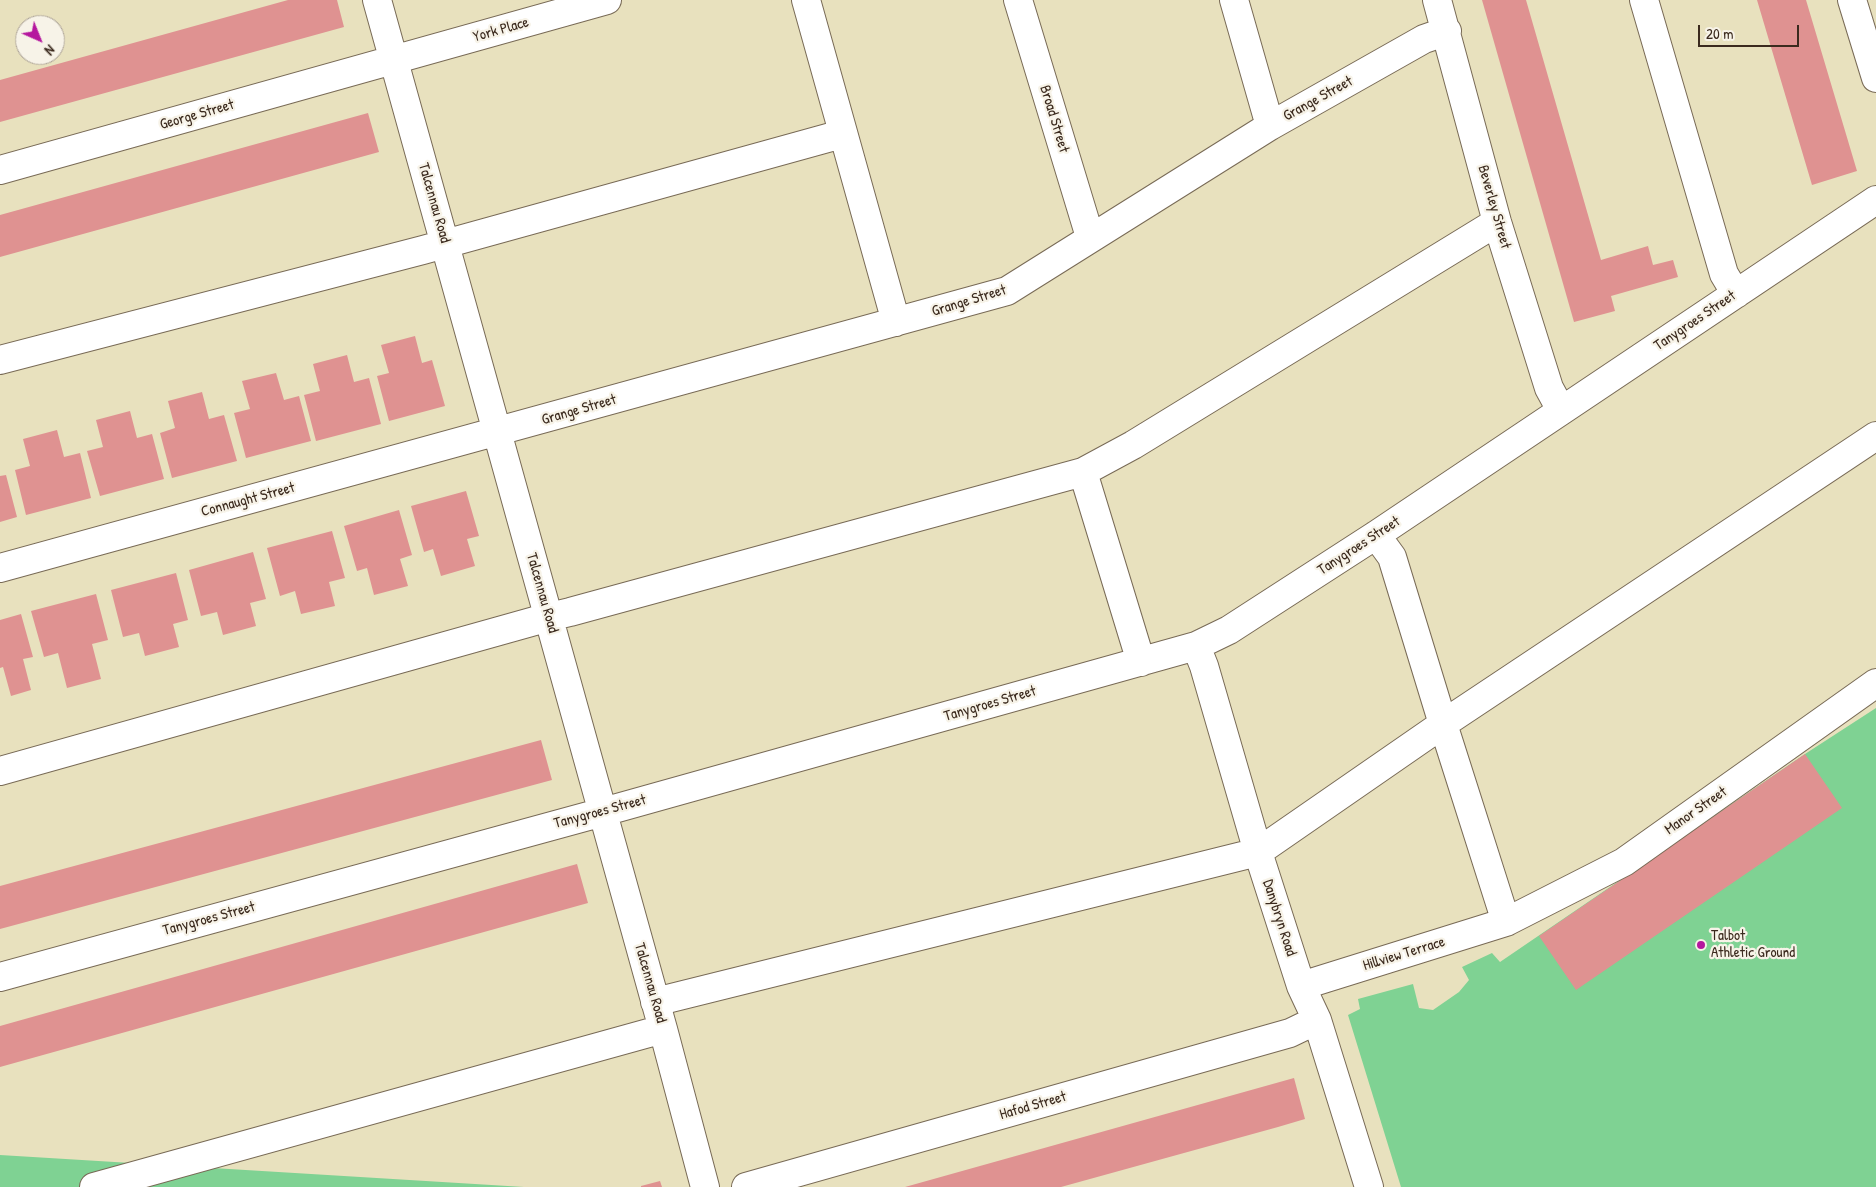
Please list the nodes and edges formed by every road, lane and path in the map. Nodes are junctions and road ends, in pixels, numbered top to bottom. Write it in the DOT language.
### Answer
graph roads {
  1 [pos="378,0"];
  2 [pos="607,0"];
  3 [pos="806,0"];
  4 [pos="1018,0"];
  5 [pos="1234,0"];
  6 [pos="1438,0"];
  7 [pos="1644,0"];
  8 [pos="1852,0"];
  9 [pos="1447,31"];
  10 [pos="394,61"];
  11 [pos="1876,78"];
  12 [pos="1270,126"];
  13 [pos="842,134"];
  14 [pos="0,170"];
  15 [pos="1876,200"];
  16 [pos="1498,222"];
  17 [pos="1090,238"];
  18 [pos="446,244"];
  19 [pos="1736,294"];
  20 [pos="896,322"];
  21 [pos="0,360"];
  22 [pos="1561,410"];
  23 [pos="496,433"];
  24 [pos="1876,436"];
  25 [pos="1083,472"];
  26 [pos="1376,535"];
  27 [pos="0,568"];
  28 [pos="549,616"];
  29 [pos="1196,646"];
  30 [pos="1142,662"];
  31 [pos="1876,682"];
  32 [pos="1443,724"];
  33 [pos="0,771"];
  34 [pos="603,812"];
  35 [pos="1258,852"];
  36 [pos="1506,922"];
  37 [pos="0,977"];
  38 [pos="1301,986"];
  39 [pos="655,1002"];
  40 [pos="1317,1020"];
  41 [pos="663,1029"];
  42 [pos="94,1187"];
  43 [pos="705,1187"];
  44 [pos="746,1187"];
  45 [pos="1369,1187"];
  1 -- 10 [label="street, Talcennau Road"];
  2 -- 10 [label="street, York Place"];
  3 -- 13 [label="street"];
  4 -- 17 [label="street, Broad Street"];
  5 -- 12 [label="street"];
  6 -- 9 [label="street, Beverley Street"];
  7 -- 19 [label="street"];
  8 -- 11 [label="street"];
  9 -- 12 [label="street, Grange Street"];
  9 -- 16 [label="street, Beverley Street"];
  10 -- 14 [label="street, George Street"];
  10 -- 18 [label="street, Talcennau Road"];
  12 -- 17 [label="street, Grange Street"];
  13 -- 18 [label="street"];
  13 -- 20 [label="street"];
  15 -- 19 [label="street, Tanygroes Street"];
  16 -- 22 [label="street, Beverley Street"];
  16 -- 25 [label="street"];
  17 -- 20 [label="street, Grange Street"];
  18 -- 21 [label="street"];
  18 -- 23 [label="street, Talcennau Road"];
  19 -- 22 [label="street, Tanygroes Street"];
  20 -- 23 [label="street, Grange Street"];
  22 -- 26 [label="street, Tanygroes Street"];
  23 -- 27 [label="street, Connaught Street"];
  23 -- 28 [label="street, Talcennau Road"];
  24 -- 32 [label="street"];
  25 -- 28 [label="street"];
  25 -- 30 [label="street"];
  26 -- 29 [label="street, Tanygroes Street"];
  26 -- 32 [label="street"];
  28 -- 33 [label="street"];
  28 -- 34 [label="street, Talcennau Road"];
  29 -- 30 [label="street, Tanygroes Street"];
  29 -- 35 [label="street, Danybryn Road"];
  30 -- 34 [label="street, Tanygroes Street"];
  31 -- 36 [label="street, Manor Street"];
  32 -- 35 [label="street"];
  32 -- 36 [label="street"];
  34 -- 37 [label="street, Tanygroes Street"];
  34 -- 39 [label="street, Talcennau Road"];
  35 -- 38 [label="street, Danybryn Road"];
  35 -- 39 [label="street"];
  36 -- 38 [label="street, Hillview Terrace"];
  38 -- 40 [label="street, Danybryn Road"];
  39 -- 41 [label="street, Talcennau Road"];
  40 -- 44 [label="street, Hafod Street"];
  40 -- 45 [label="street, Danybryn Road"];
  41 -- 42 [label="street"];
  41 -- 43 [label="street, Talcennau Road"];
}
